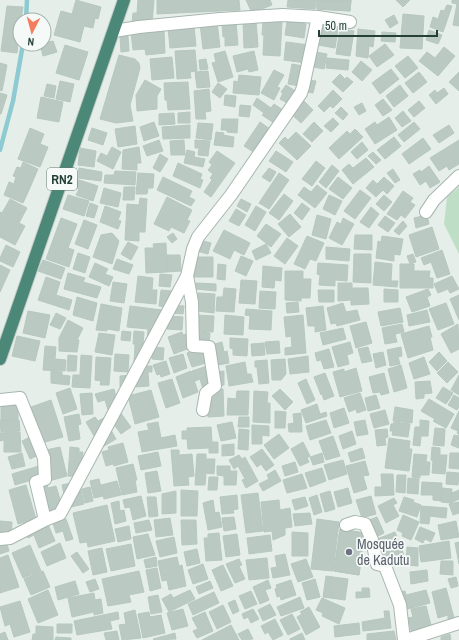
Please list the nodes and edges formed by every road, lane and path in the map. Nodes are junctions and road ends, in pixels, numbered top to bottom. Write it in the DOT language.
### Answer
graph roads {
  1 [pos="124,0"];
  2 [pos="318,17"];
  3 [pos="350,22"];
  4 [pos="114,31"];
  5 [pos="459,176"];
  6 [pos="426,212"];
  7 [pos="187,276"];
  8 [pos="0,361"];
  9 [pos="0,400"];
  10 [pos="203,410"];
  11 [pos="45,520"];
  12 [pos="346,525"];
  13 [pos="0,539"];
  14 [pos="459,623"];
  15 [pos="405,640"];
  1 -- 4 [label="highway, RN2"];
  2 -- 3 [label="street"];
  2 -- 4 [label="street"];
  2 -- 7 [label="street"];
  4 -- 8 [label="highway, RN2"];
  5 -- 6 [label="street"];
  7 -- 10 [label="street"];
  7 -- 11 [label="street"];
  9 -- 11 [label="street"];
  11 -- 13 [label="street"];
  12 -- 15 [label="street"];
  14 -- 15 [label="street"];
}
